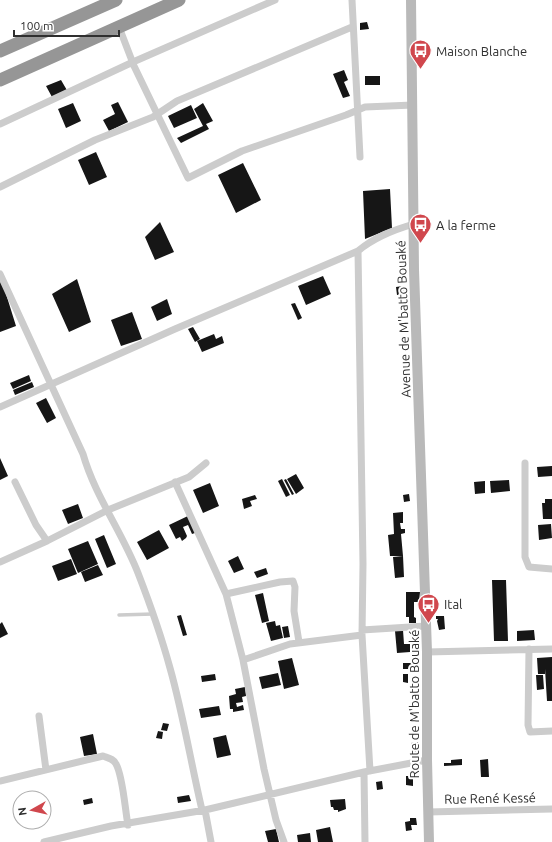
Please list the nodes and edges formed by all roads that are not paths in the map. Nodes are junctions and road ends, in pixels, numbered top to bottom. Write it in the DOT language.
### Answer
graph roads {
  1 [pos="116,0"];
  2 [pos="179,0"];
  3 [pos="275,0"];
  4 [pos="352,0"];
  5 [pos="411,0"];
  6 [pos="352,26"];
  7 [pos="119,27"];
  8 [pos="0,51"];
  9 [pos="133,62"];
  10 [pos="0,80"];
  11 [pos="413,105"];
  12 [pos="357,110"];
  13 [pos="158,113"];
  14 [pos="0,124"];
  15 [pos="360,157"];
  16 [pos="0,187"];
  17 [pos="414,224"];
  18 [pos="358,251"];
  19 [pos="0,274"];
  20 [pos="50,384"];
  21 [pos="0,407"];
  22 [pos="206,463"];
  23 [pos="525,463"];
  24 [pos="420,470"];
  25 [pos="15,482"];
  26 [pos="175,482"];
  27 [pos="108,510"];
  28 [pos="47,541"];
  29 [pos="0,562"];
  30 [pos="552,568"];
  31 [pos="226,594"];
  32 [pos="153,614"];
  33 [pos="119,615"];
  34 [pos="426,626"];
  35 [pos="362,632"];
  36 [pos="299,642"];
  37 [pos="529,649"];
  38 [pos="552,649"];
  39 [pos="427,652"];
  40 [pos="243,660"];
  41 [pos="39,716"];
  42 [pos="552,731"];
  43 [pos="427,760"];
  44 [pos="46,770"];
  45 [pos="367,771"];
  46 [pos="0,781"];
  47 [pos="271,794"];
  48 [pos="552,809"];
  49 [pos="204,810"];
  50 [pos="428,812"];
  51 [pos="128,824"];
  52 [pos="44,842"];
  53 [pos="211,842"];
  54 [pos="284,842"];
  55 [pos="366,842"];
  56 [pos="429,842"];
  1 -- 8 [label="highway"];
  2 -- 7 [label="highway"];
  3 -- 9 [label="street"];
  4 -- 6 [label="street"];
  5 -- 11 [label="street, Avenue de M'batto Bouaké"];
  6 -- 12 [label="street"];
  6 -- 13 [label="street"];
  7 -- 9 [label="street"];
  7 -- 10 [label="highway"];
  9 -- 13 [label="street"];
  9 -- 14 [label="street"];
  11 -- 12 [label="street"];
  11 -- 17 [label="street, Avenue de M'batto Bouaké"];
  12 -- 13 [label="street"];
  12 -- 15 [label="street"];
  13 -- 16 [label="street"];
  17 -- 18 [label="street"];
  17 -- 24 [label="street, Avenue de M'batto Bouaké"];
  18 -- 20 [label="street"];
  18 -- 35 [label="street"];
  19 -- 20 [label="street"];
  20 -- 21 [label="street"];
  20 -- 27 [label="street"];
  22 -- 26 [label="street"];
  23 -- 30 [label="street"];
  24 -- 34 [label="street, Route de M'batto Bouaké"];
  25 -- 28 [label="street"];
  26 -- 27 [label="street"];
  26 -- 31 [label="street"];
  27 -- 28 [label="street"];
  27 -- 32 [label="street"];
  28 -- 29 [label="street"];
  31 -- 36 [label="street"];
  31 -- 40 [label="street"];
  32 -- 33 [label="lane"];
  32 -- 49 [label="street"];
  34 -- 35 [label="street"];
  34 -- 39 [label="street, Route de M'batto Bouaké"];
  35 -- 36 [label="street"];
  35 -- 45 [label="street"];
  36 -- 40 [label="street"];
  37 -- 38 [label="street"];
  37 -- 39 [label="street"];
  37 -- 42 [label="street"];
  39 -- 43 [label="street, Route de M'batto Bouaké"];
  40 -- 47 [label="street"];
  41 -- 44 [label="street"];
  43 -- 45 [label="street"];
  43 -- 50 [label="street, Route de M'batto Bouaké"];
  44 -- 46 [label="street"];
  44 -- 51 [label="street"];
  45 -- 47 [label="street"];
  45 -- 55 [label="street"];
  47 -- 49 [label="street"];
  47 -- 54 [label="street"];
  48 -- 50 [label="street, Rue René Kessé"];
  49 -- 51 [label="street"];
  49 -- 53 [label="street"];
  50 -- 56 [label="street, Route de M'batto Bouaké"];
  51 -- 52 [label="street"];
}
